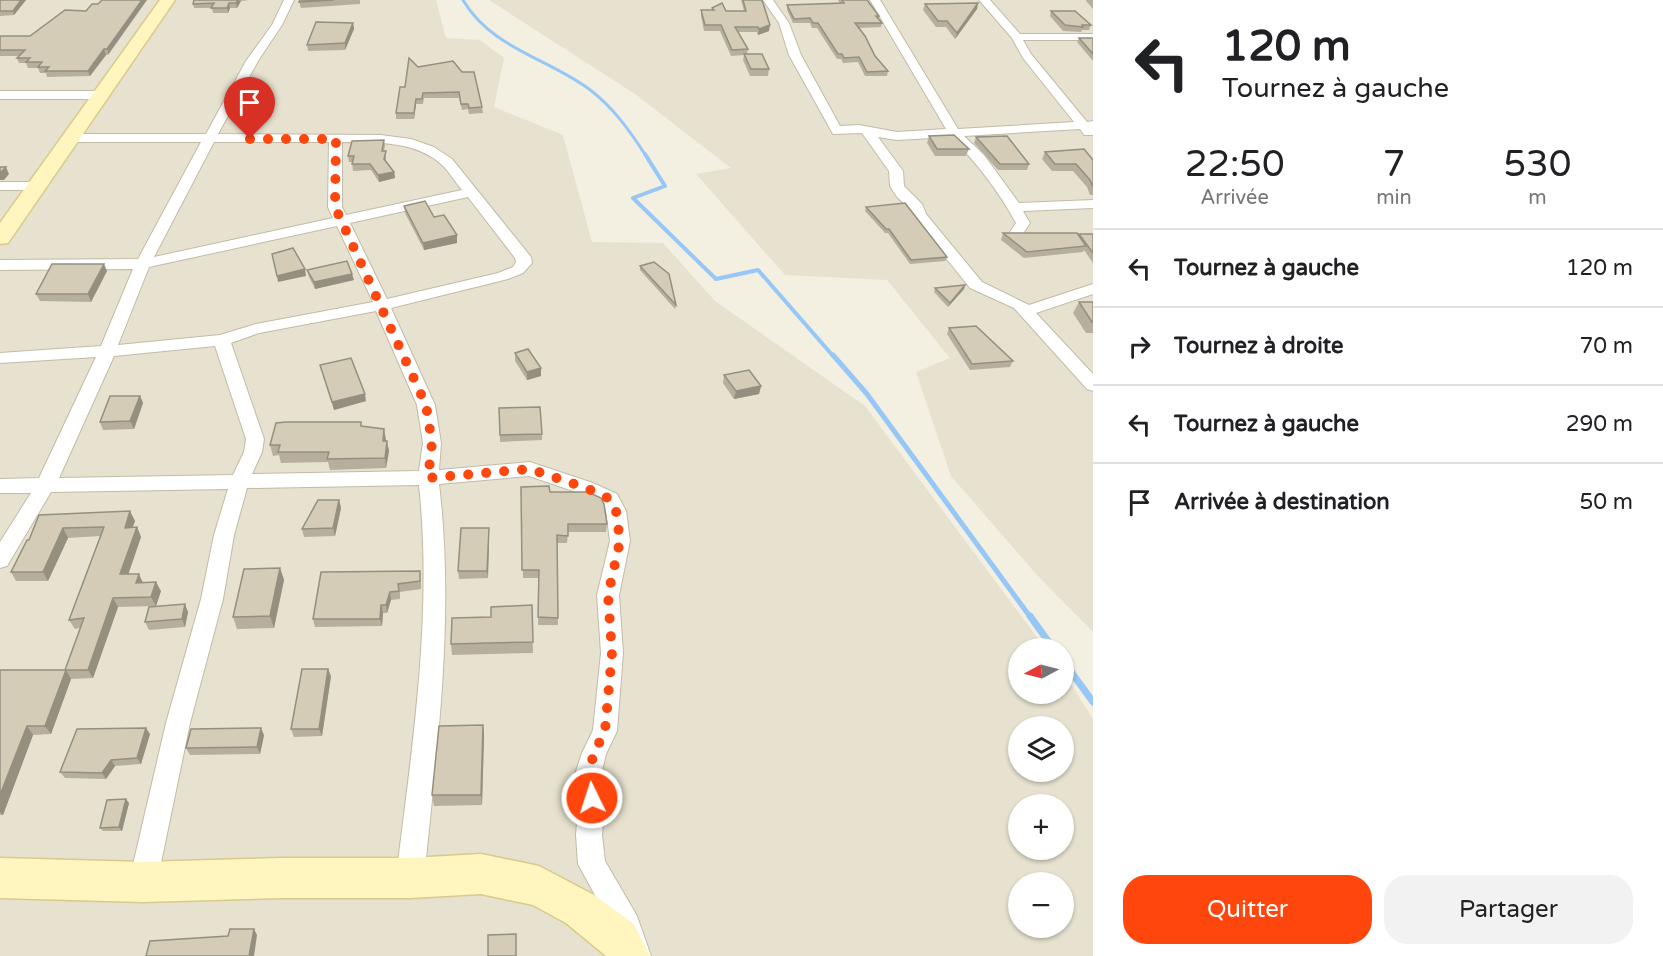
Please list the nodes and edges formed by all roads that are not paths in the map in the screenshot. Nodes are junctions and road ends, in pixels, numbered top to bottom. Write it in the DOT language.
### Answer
graph roads {
  1 [pos="168,0"];
  2 [pos="288,0"];
  3 [pos="768,0"];
  4 [pos="875,0"];
  5 [pos="984,0"];
  6 [pos="1017,37"];
  7 [pos="1093,38"];
  8 [pos="0,95"];
  9 [pos="101,95"];
  10 [pos="1090,129"];
  11 [pos="867,130"];
  12 [pos="955,134"];
  13 [pos="71,138"];
  14 [pos="210,138"];
  15 [pos="336,139"];
  16 [pos="0,186"];
  17 [pos="37,186"];
  18 [pos="471,192"];
  19 [pos="1093,204"];
  20 [pos="1014,207"];
  21 [pos="340,221"];
  22 [pos="1017,232"];
  23 [pos="0,238"];
  24 [pos="143,264"];
  25 [pos="0,265"];
  26 [pos="1093,289"];
  27 [pos="381,305"];
  28 [pos="1026,311"];
  29 [pos="222,340"];
  30 [pos="108,351"];
  31 [pos="0,358"];
  32 [pos="1093,385"];
  33 [pos="428,478"];
  34 [pos="240,480"];
  35 [pos="0,486"];
  36 [pos="45,486"];
  37 [pos="0,560"];
  38 [pos="0,878"];
  39 [pos="410,878"];
  40 [pos="143,882"];
  41 [pos="629,956"];
  42 [pos="637,956"];
  1 -- 9 [label="street"];
  2 -- 14 [label="street"];
  3 -- 11 [label="street"];
  4 -- 12 [label="street"];
  5 -- 6 [label="street"];
  6 -- 7 [label="street"];
  6 -- 10 [label="street"];
  8 -- 9 [label="street"];
  9 -- 13 [label="street"];
  10 -- 12 [label="street"];
  11 -- 12 [label="street"];
  11 -- 28 [label="street"];
  12 -- 20 [label="street"];
  13 -- 14 [label="street"];
  13 -- 17 [label="street"];
  14 -- 15 [label="street"];
  14 -- 24 [label="street"];
  15 -- 18 [label="street"];
  15 -- 21 [label="street"];
  16 -- 17 [label="street"];
  17 -- 23 [label="street"];
  18 -- 21 [label="street"];
  18 -- 27 [label="street"];
  19 -- 20 [label="street"];
  20 -- 22 [label="street"];
  21 -- 24 [label="street"];
  21 -- 27 [label="street"];
  24 -- 25 [label="street"];
  24 -- 30 [label="street"];
  26 -- 28 [label="street"];
  27 -- 29 [label="street"];
  27 -- 33 [label="street"];
  28 -- 32 [label="street"];
  29 -- 30 [label="street"];
  29 -- 34 [label="street"];
  30 -- 31 [label="street"];
  30 -- 36 [label="street"];
  33 -- 34 [label="street"];
  33 -- 39 [label="street"];
  33 -- 42 [label="street"];
  34 -- 36 [label="street"];
  34 -- 40 [label="street"];
  35 -- 36 [label="street"];
  36 -- 37 [label="street"];
  38 -- 40 [label="street"];
  39 -- 40 [label="street"];
  39 -- 41 [label="street"];
}
